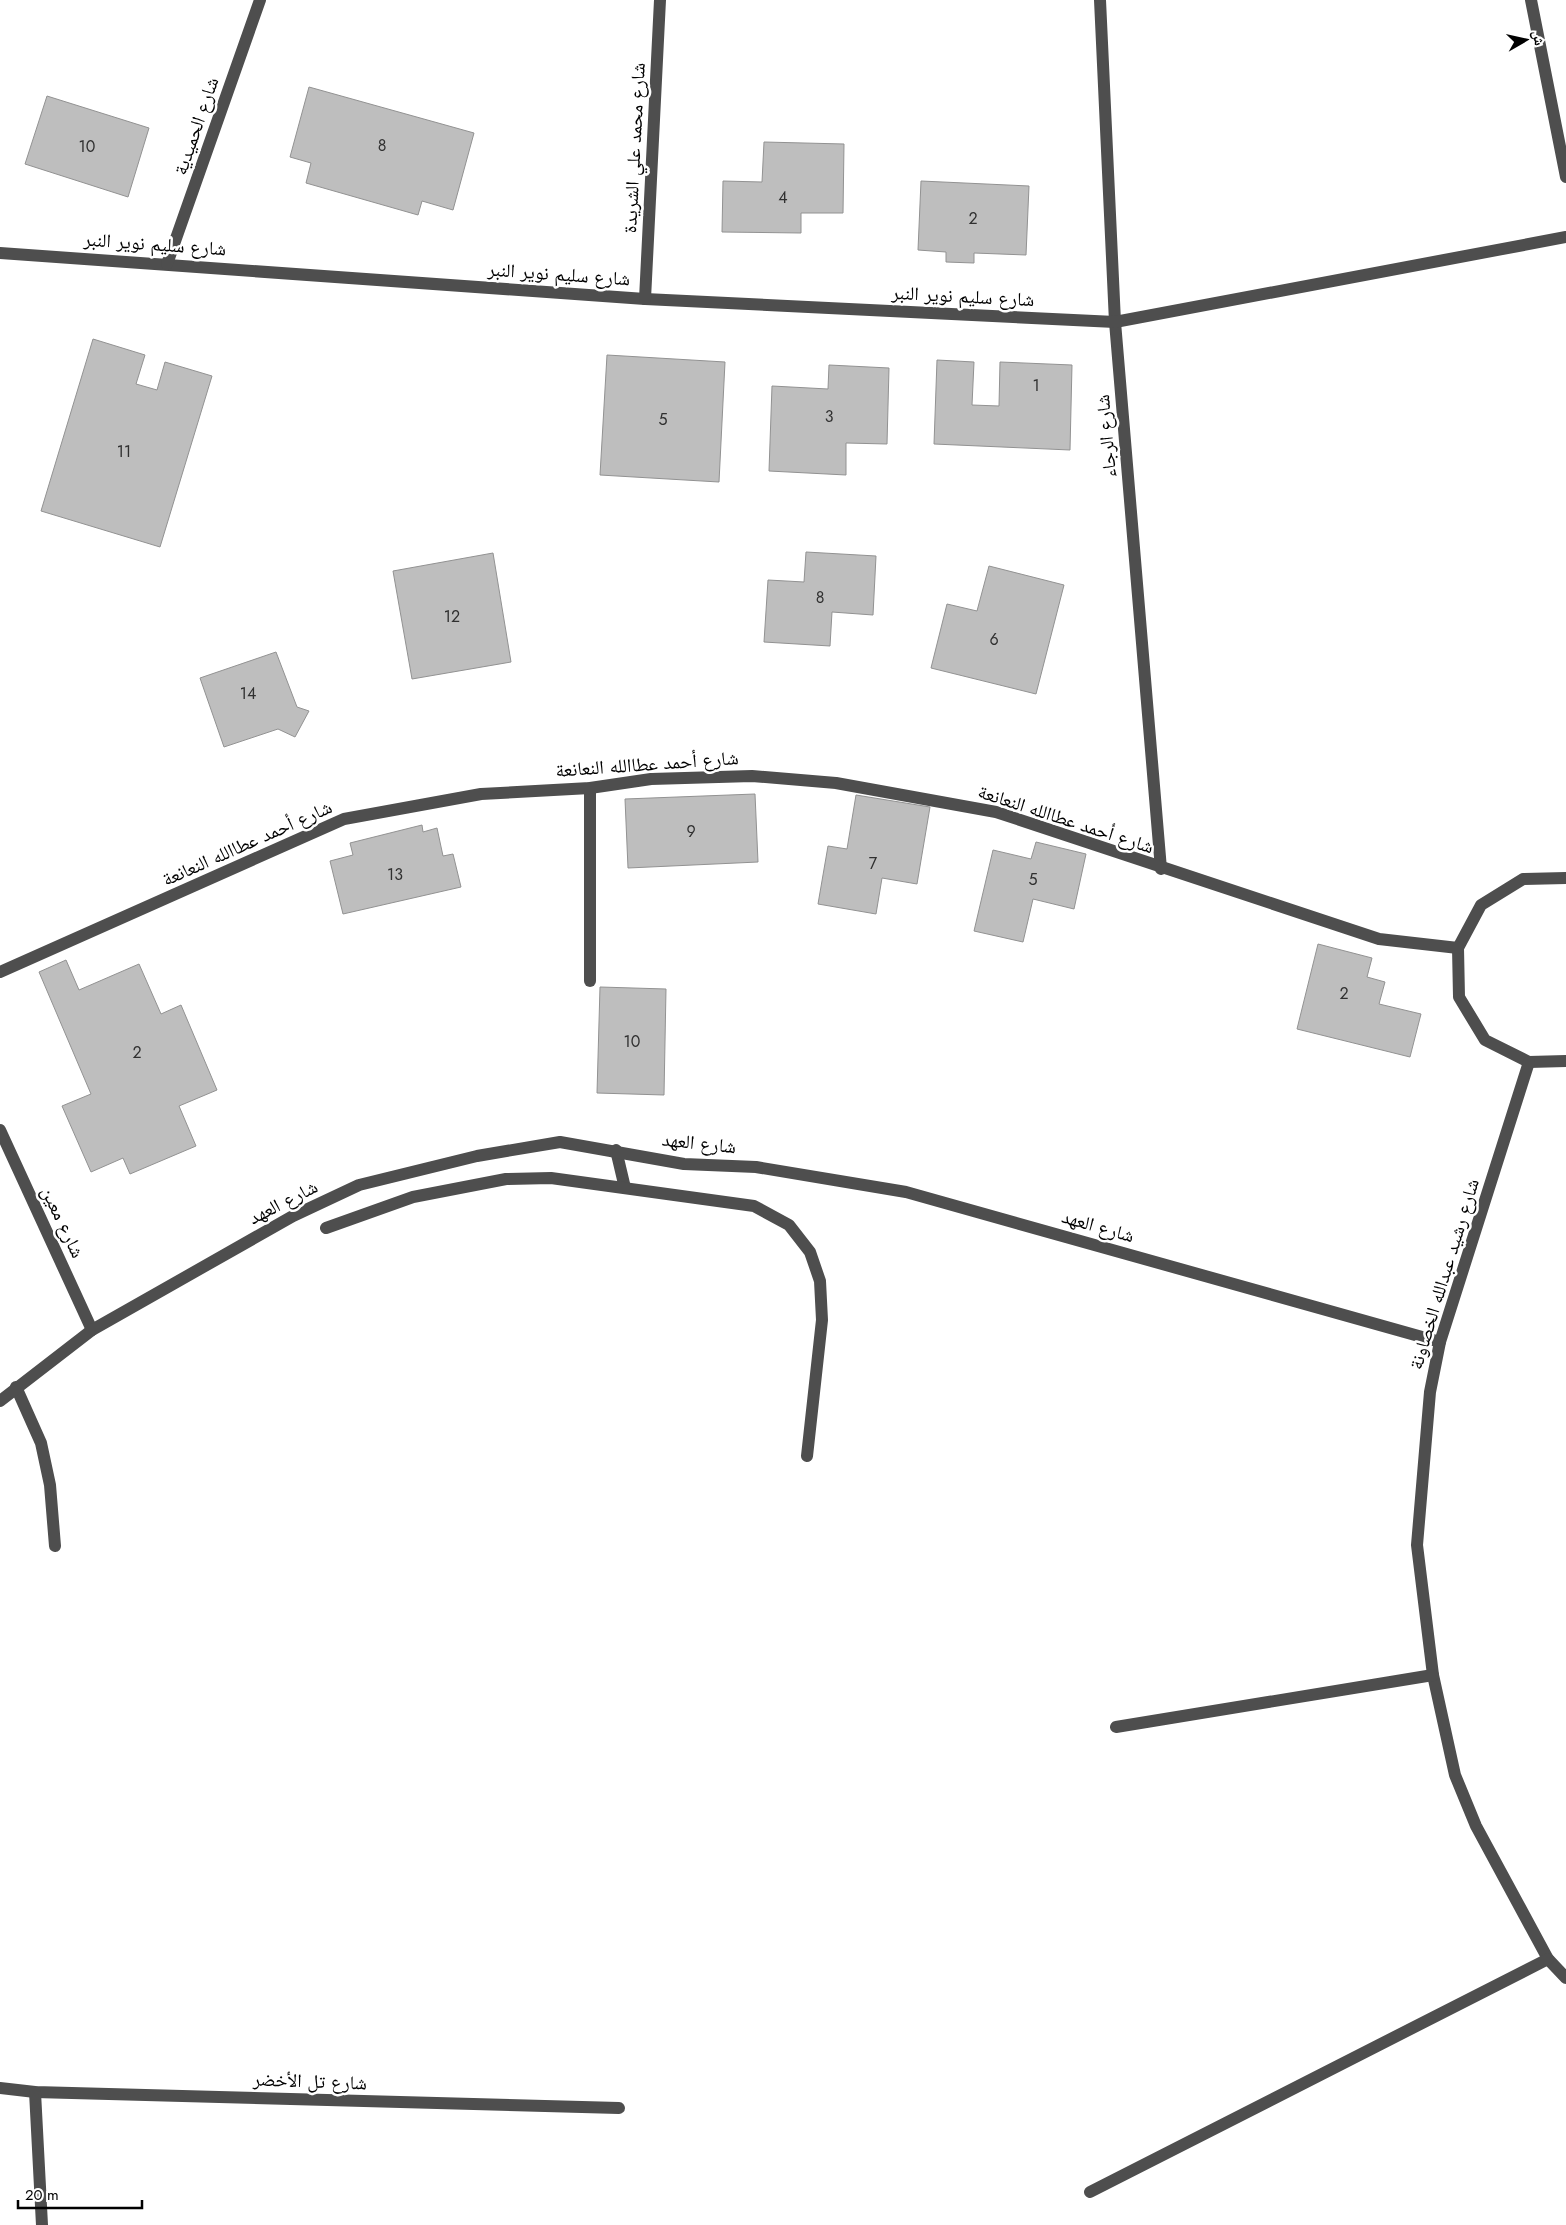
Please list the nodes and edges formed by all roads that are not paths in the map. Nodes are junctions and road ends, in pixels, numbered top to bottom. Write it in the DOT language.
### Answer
graph roads {
  1 [pos="260,0"];
  2 [pos="660,0"];
  3 [pos="1100,0"];
  4 [pos="1531,0"];
  5 [pos="1566,177"];
  6 [pos="1566,237"];
  7 [pos="0,253"];
  8 [pos="167,264"];
  9 [pos="645,299"];
  10 [pos="1115,322"];
  11 [pos="590,788"];
  12 [pos="1161,869"];
  13 [pos="1566,878"];
  14 [pos="1458,948"];
  15 [pos="0,972"];
  16 [pos="590,981"];
  17 [pos="1566,1061"];
  18 [pos="1529,1062"];
  19 [pos="0,1130"];
  20 [pos="616,1150"];
  21 [pos="625,1188"];
  22 [pos="326,1228"];
  23 [pos="92,1330"];
  24 [pos="1440,1342"];
  25 [pos="16,1387"];
  26 [pos="0,1401"];
  27 [pos="807,1456"];
  28 [pos="55,1546"];
  29 [pos="1433,1675"];
  30 [pos="1116,1727"];
  31 [pos="1548,1959"];
  32 [pos="1566,1978"];
  33 [pos="0,2088"];
  34 [pos="35,2092"];
  35 [pos="619,2108"];
  36 [pos="1090,2192"];
  37 [pos="42,2225"];
  1 -- 8 [label="street, شارع الحميدية"];
  2 -- 9 [label="street, شارع محمد علي الشريدة"];
  3 -- 10 [label="street, شارع الرجاء"];
  4 -- 5 [label="street"];
  6 -- 10 [label="street, شارع سليم نوير النبر"];
  7 -- 8 [label="street, شارع سليم نوير النبر"];
  8 -- 9 [label="street, شارع سليم نوير النبر"];
  9 -- 10 [label="street, شارع سليم نوير النبر"];
  10 -- 12 [label="street, شارع الرجاء"];
  11 -- 12 [label="street, شارع أحمد عطاالله النعانعة"];
  11 -- 15 [label="street, شارع أحمد عطاالله النعانعة"];
  11 -- 16 [label="street"];
  12 -- 14 [label="street, شارع أحمد عطاالله النعانعة"];
  13 -- 14 [label="street"];
  14 -- 18 [label="street"];
  17 -- 18 [label="street"];
  18 -- 24 [label="street, شارع رشيد عبدالله الخصاونة"];
  19 -- 23 [label="street, شارع معين"];
  20 -- 21 [label="street"];
  20 -- 23 [label="street, شارع العهد"];
  20 -- 24 [label="street, شارع العهد"];
  21 -- 22 [label="street"];
  21 -- 27 [label="street"];
  23 -- 25 [label="street, شارع العهد"];
  24 -- 29 [label="street, شارع رشيد عبدالله الخصاونة"];
  25 -- 26 [label="street, شارع العهد"];
  25 -- 28 [label="street"];
  29 -- 30 [label="street"];
  29 -- 31 [label="street, شارع رشيد عبدالله الخصاونة"];
  31 -- 32 [label="street, شارع رشيد عبدالله الخصاونة"];
  31 -- 36 [label="street"];
  33 -- 34 [label="street, شارع تل الأخضر"];
  34 -- 35 [label="street, شارع تل الأخضر"];
  34 -- 37 [label="street"];
}
